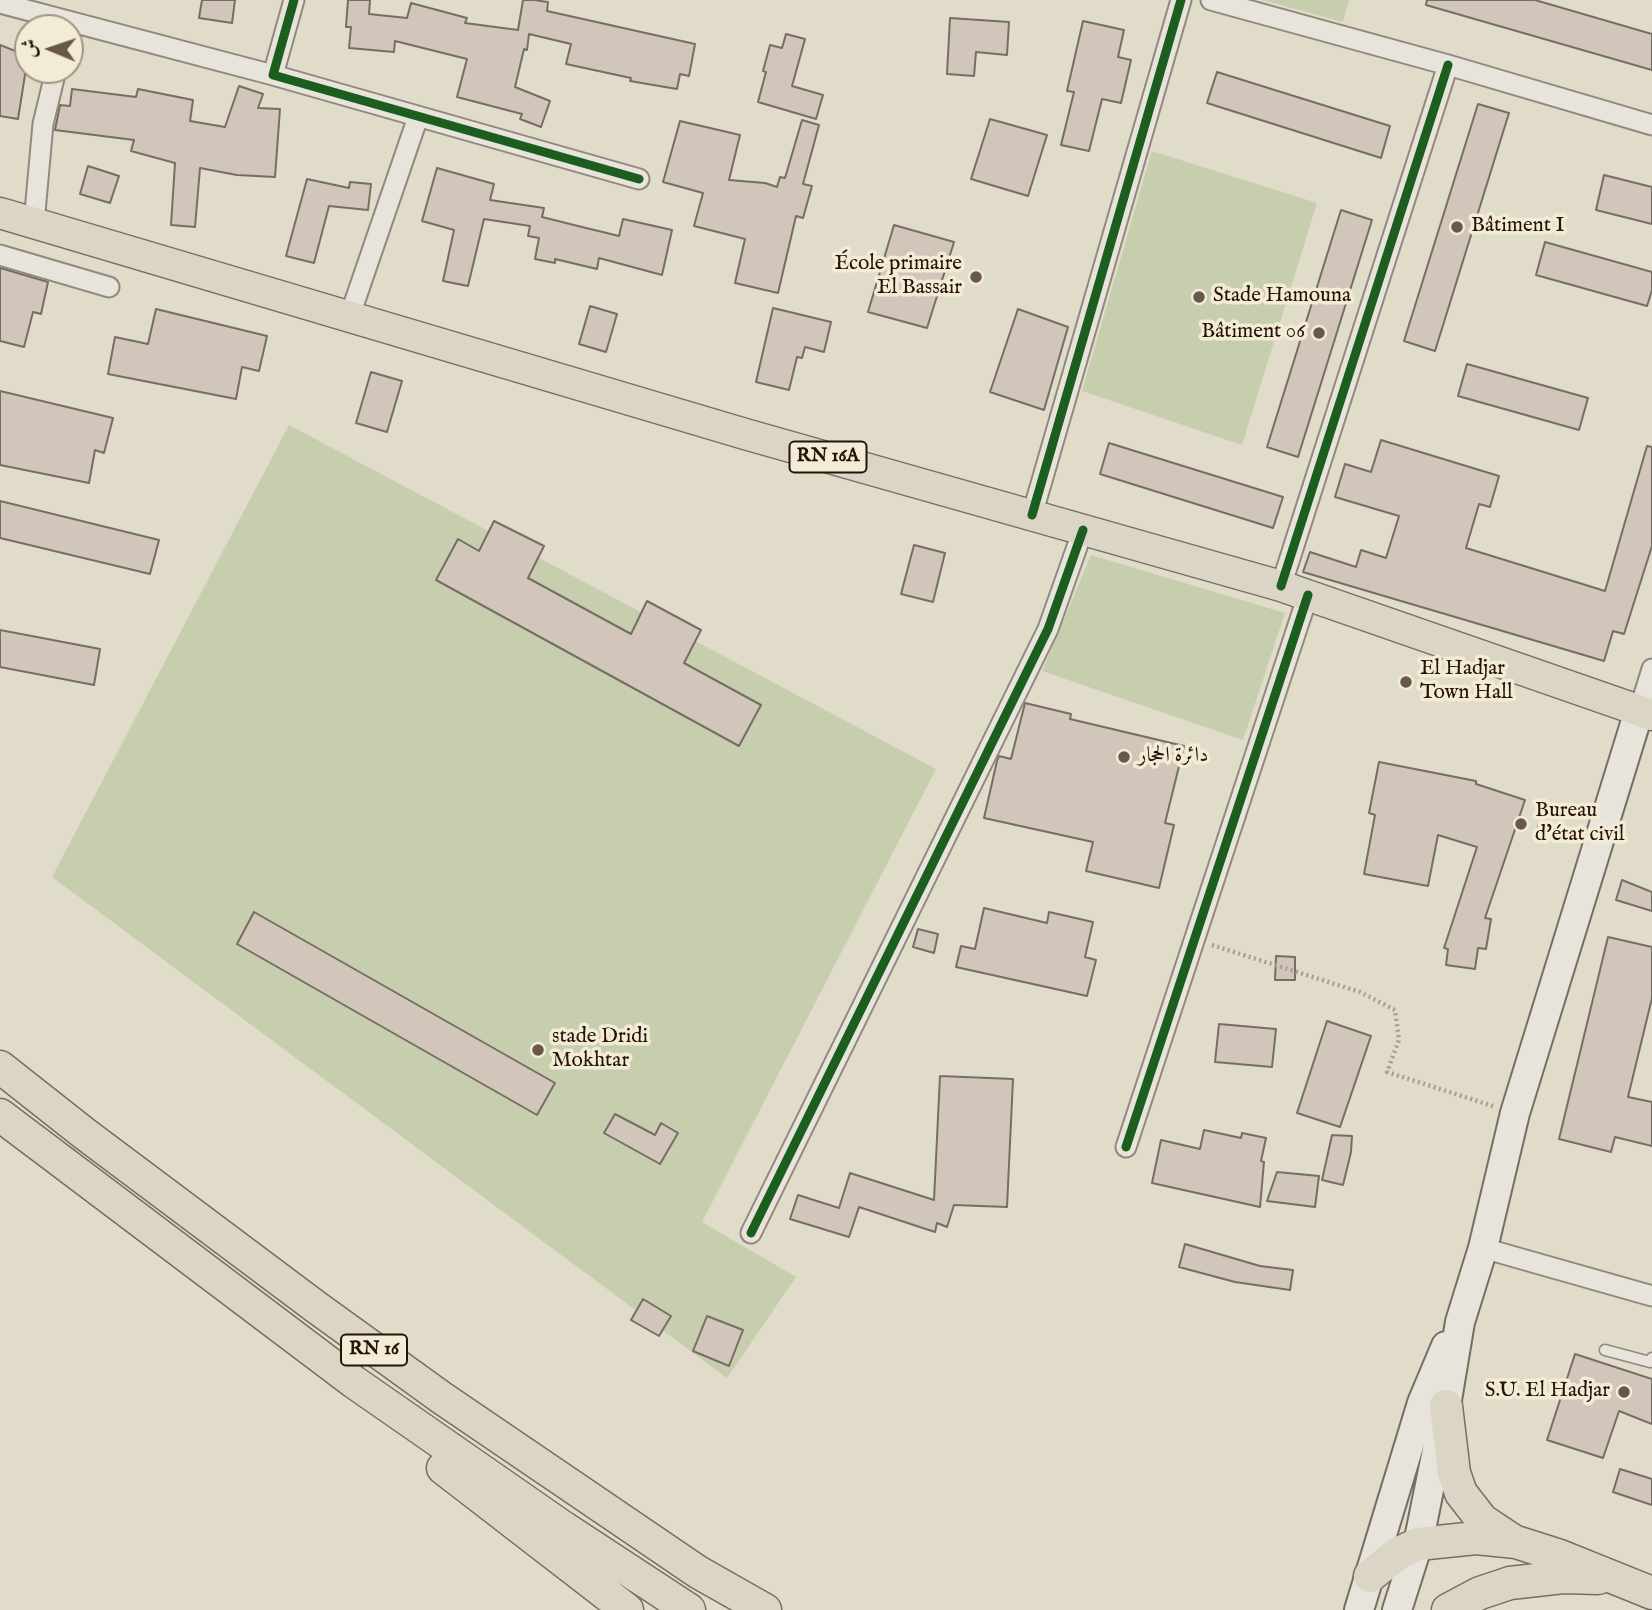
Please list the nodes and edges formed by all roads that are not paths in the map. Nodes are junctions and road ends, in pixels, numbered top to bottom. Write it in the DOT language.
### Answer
graph roads {
  1 [pos="294,0"];
  2 [pos="1181,0"];
  3 [pos="1211,0"];
  4 [pos="0,2"];
  5 [pos="36,14"];
  6 [pos="84,29"];
  7 [pos="1448,65"];
  8 [pos="273,75"];
  9 [pos="53,84"];
  10 [pos="418,117"];
  11 [pos="1652,125"];
  12 [pos="639,179"];
  13 [pos="0,213"];
  14 [pos="34,223"];
  15 [pos="0,255"];
  16 [pos="109,288"];
  17 [pos="349,318"];
  18 [pos="1032,515"];
  19 [pos="1083,530"];
  20 [pos="1295,590"];
  21 [pos="1652,669"];
  22 [pos="1645,713"];
  23 [pos="0,1067"];
  24 [pos="0,1115"];
  25 [pos="1126,1147"];
  26 [pos="751,1233"];
  27 [pos="1483,1248"];
  28 [pos="1652,1296"];
  29 [pos="1460,1322"];
  30 [pos="1605,1350"];
  31 [pos="1651,1361"];
  32 [pos="354,1382"];
  33 [pos="1446,1406"];
  34 [pos="1516,1542"];
  35 [pos="1418,1544"];
  36 [pos="1370,1576"];
  37 [pos="1613,1578"];
  38 [pos="1652,1593"];
  39 [pos="627,1610"];
  40 [pos="690,1610"];
  41 [pos="765,1610"];
  42 [pos="1359,1610"];
  43 [pos="1397,1610"];
  44 [pos="1448,1610"];
  1 -- 8 [label="street"];
  2 -- 18 [label="street"];
  3 -- 7 [label="street"];
  4 -- 5 [label="street"];
  6 -- 8 [label="street"];
  7 -- 11 [label="street"];
  7 -- 20 [label="street"];
  8 -- 10 [label="street"];
  9 -- 14 [label="street"];
  10 -- 12 [label="street"];
  10 -- 17 [label="street"];
  13 -- 14 [label="main road, RN 16A"];
  14 -- 17 [label="main road, RN 16A"];
  15 -- 16 [label="street"];
  17 -- 18 [label="main road, RN 16A"];
  18 -- 19 [label="main road, RN 16A"];
  19 -- 20 [label="main road, RN 16A"];
  19 -- 26 [label="street"];
  20 -- 22 [label="main road, RN 16A"];
  20 -- 25 [label="street"];
  21 -- 22 [label="street"];
  22 -- 27 [label="main road"];
  23 -- 41 [label="highway, RN 16"];
  24 -- 32 [label="highway, RN 16"];
  27 -- 28 [label="street"];
  27 -- 29 [label="main road"];
  29 -- 33 [label="main road"];
  29 -- 36 [label="main road"];
  30 -- 31 [label="lane"];
  32 -- 39 [label="highway"];
  32 -- 40 [label="highway, RN 16"];
  33 -- 34 [label="highway"];
  33 -- 35 [label="main road"];
  34 -- 35 [label="highway"];
  34 -- 37 [label="highway"];
  35 -- 36 [label="highway"];
  35 -- 43 [label="main road"];
  36 -- 42 [label="main road"];
  37 -- 38 [label="highway"];
  37 -- 44 [label="highway"];
}
